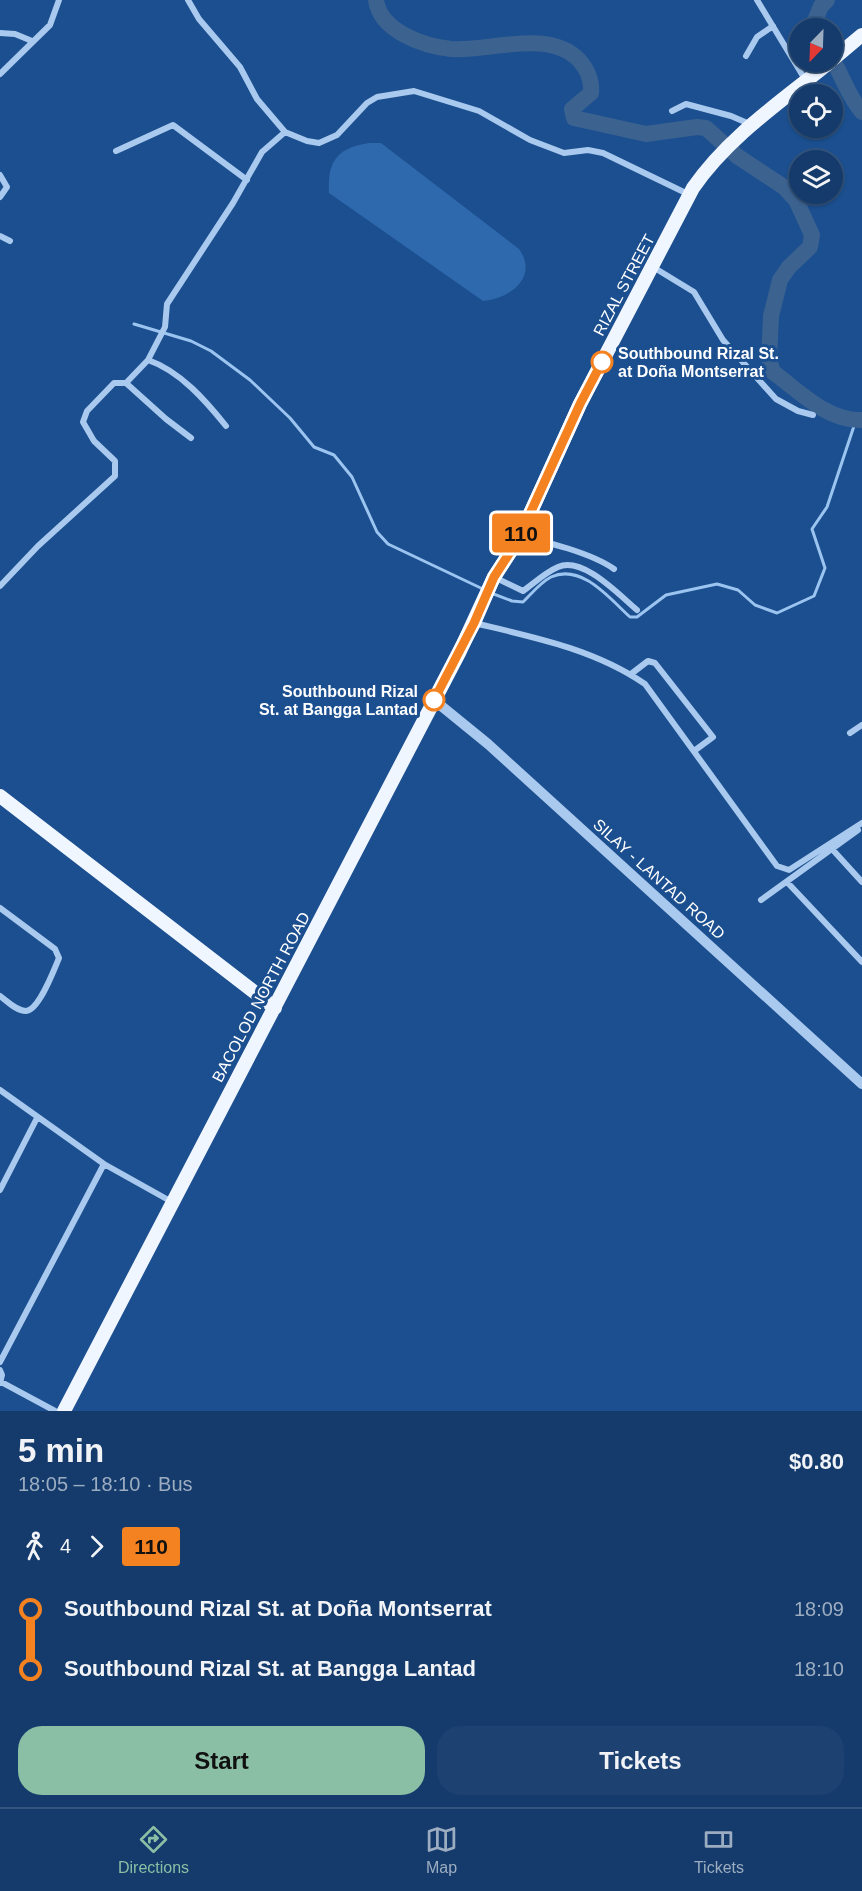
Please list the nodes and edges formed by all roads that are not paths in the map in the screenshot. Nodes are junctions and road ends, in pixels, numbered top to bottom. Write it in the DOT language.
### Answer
graph roads {
  1 [pos="59,0"];
  2 [pos="188,0"];
  3 [pos="757,0"];
  4 [pos="773,26"];
  5 [pos="0,33"];
  6 [pos="862,35"];
  7 [pos="32,41"];
  8 [pos="843,51"];
  9 [pos="746,56"];
  10 [pos="817,72"];
  11 [pos="0,74"];
  12 [pos="806,81"];
  13 [pos="672,111"];
  14 [pos="753,126"];
  15 [pos="285,132"];
  16 [pos="116,151"];
  17 [pos="0,175"];
  18 [pos="247,180"];
  19 [pos="0,196"];
  20 [pos="690,196"];
  21 [pos="0,236"];
  22 [pos="10,241"];
  23 [pos="652,266"];
  24 [pos="148,360"];
  25 [pos="126,383"];
  26 [pos="813,415"];
  27 [pos="226,426"];
  28 [pos="191,438"];
  29 [pos="518,540"];
  30 [pos="614,569"];
  31 [pos="493,579"];
  32 [pos="0,586"];
  33 [pos="485,597"];
  34 [pos="637,610"];
  35 [pos="474,623"];
  36 [pos="631,674"];
  37 [pos="434,700"];
  38 [pos="862,725"];
  39 [pos="850,733"];
  40 [pos="694,751"];
  41 [pos="0,796"];
  42 [pos="862,826"];
  43 [pos="832,849"];
  44 [pos="787,882"];
  45 [pos="862,882"];
  46 [pos="761,900"];
  47 [pos="0,908"];
  48 [pos="862,962"];
  49 [pos="0,996"];
  50 [pos="275,1008"];
  51 [pos="862,1084"];
  52 [pos="0,1089"];
  53 [pos="37,1118"];
  54 [pos="104,1164"];
  55 [pos="0,1190"];
  56 [pos="172,1202"];
  57 [pos="0,1362"];
  58 [pos="0,1370"];
  59 [pos="0,1382"];
  60 [pos="55,1411"];
  61 [pos="64,1411"];
  1 -- 7 [label="street"];
  2 -- 15 [label="street"];
  3 -- 4 [label="street"];
  4 -- 9 [label="street"];
  4 -- 12 [label="street"];
  5 -- 7 [label="street"];
  6 -- 8 [label="main road, RIZAL STREET"];
  7 -- 11 [label="street"];
  10 -- 12 [label="main road, RIZAL STREET"];
  12 -- 14 [label="main road, RIZAL STREET"];
  13 -- 14 [label="street"];
  14 -- 20 [label="main road, RIZAL STREET"];
  15 -- 18 [label="street"];
  15 -- 20 [label="street"];
  16 -- 18 [label="street"];
  17 -- 19 [label="street"];
  18 -- 24 [label="street"];
  20 -- 23 [label="main road, RIZAL STREET"];
  21 -- 22 [label="street"];
  23 -- 26 [label="street"];
  23 -- 29 [label="main road, RIZAL STREET"];
  24 -- 25 [label="street"];
  24 -- 27 [label="street"];
  25 -- 28 [label="street"];
  25 -- 32 [label="street"];
  29 -- 30 [label="street"];
  29 -- 31 [label="main road, RIZAL STREET"];
  31 -- 33 [label="main road, RIZAL STREET"];
  31 -- 34 [label="street"];
  33 -- 35 [label="main road, BACOLOD NORTH ROAD"];
  35 -- 36 [label="street"];
  35 -- 37 [label="main road, BACOLOD NORTH ROAD"];
  36 -- 40 [label="street"];
  36 -- 40 [label="street"];
  37 -- 50 [label="main road, BACOLOD NORTH ROAD"];
  37 -- 51 [label="street, SILAY - LANTAD ROAD"];
  38 -- 39 [label="street"];
  40 -- 42 [label="street"];
  41 -- 50 [label="main road"];
  42 -- 43 [label="street"];
  43 -- 44 [label="street"];
  43 -- 45 [label="street"];
  44 -- 46 [label="street"];
  44 -- 48 [label="street"];
  47 -- 49 [label="street"];
  50 -- 56 [label="main road, BACOLOD NORTH ROAD"];
  52 -- 53 [label="street"];
  53 -- 54 [label="street"];
  53 -- 55 [label="street"];
  54 -- 56 [label="street"];
  54 -- 57 [label="street"];
  56 -- 61 [label="main road, BACOLOD NORTH ROAD"];
  58 -- 59 [label="street"];
  59 -- 60 [label="street"];
}
